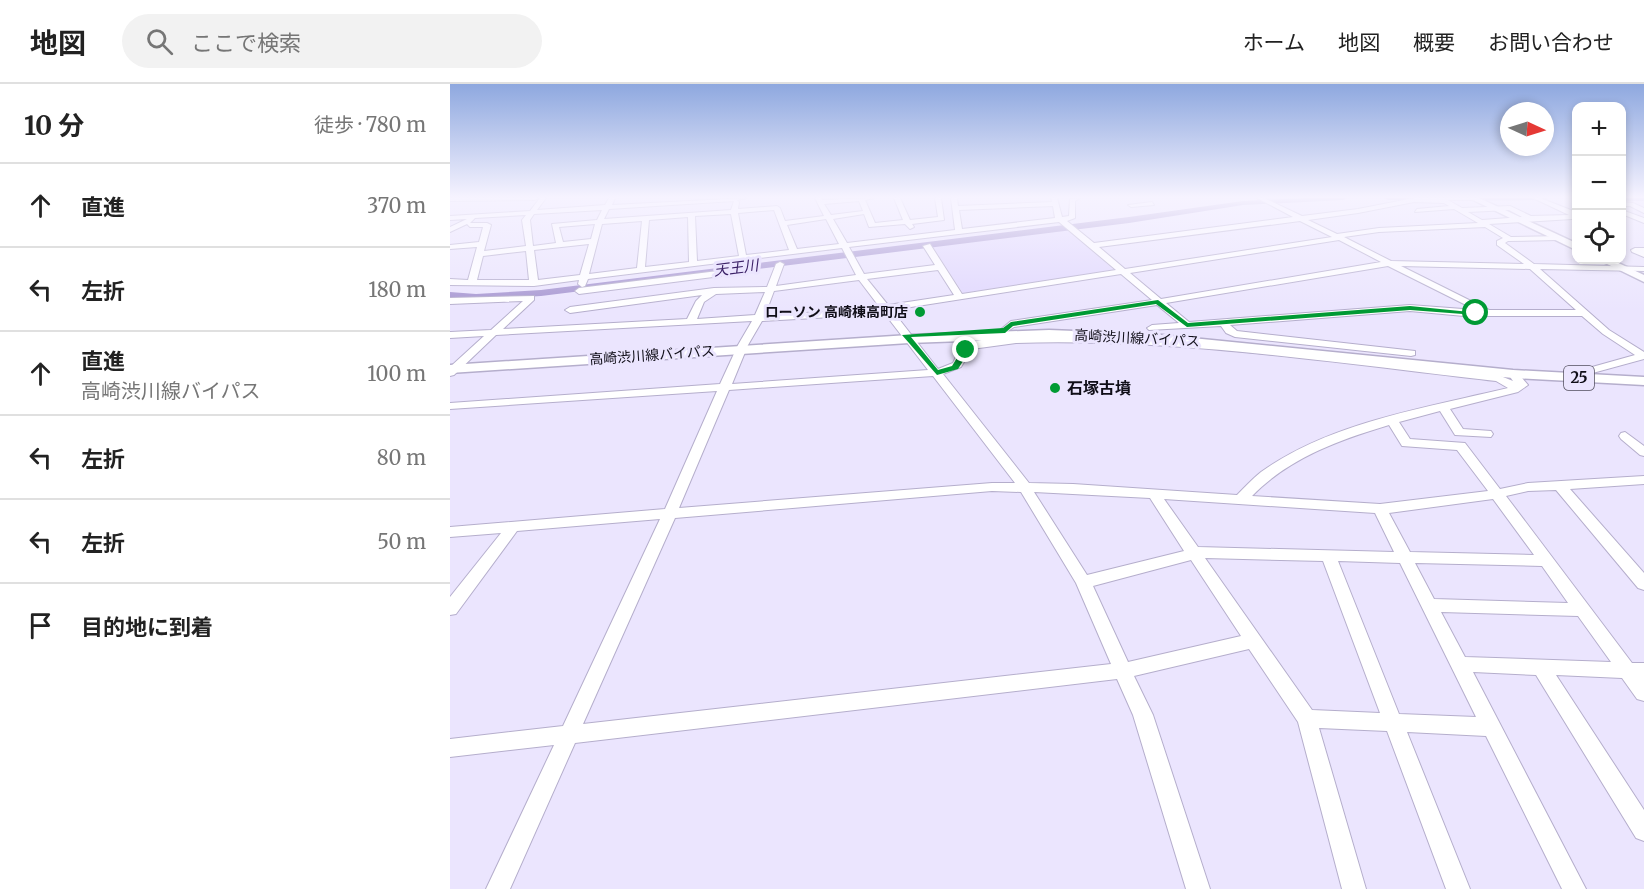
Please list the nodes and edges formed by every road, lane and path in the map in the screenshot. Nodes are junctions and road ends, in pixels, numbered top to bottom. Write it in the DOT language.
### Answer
graph roads {
  1 [pos="484,236"];
  2 [pos="527,236"];
  3 [pos="558,236"];
  4 [pos="595,236"];
  5 [pos="644,236"];
  6 [pos="694,236"];
  7 [pos="739,236"];
  8 [pos="788,236"];
  9 [pos="838,236"];
  10 [pos="928,236"];
  11 [pos="1080,236"];
  12 [pos="1166,236"];
  13 [pos="1336,236"];
  14 [pos="1347,236"];
  15 [pos="1503,236"];
  16 [pos="1553,236"];
  17 [pos="915,237"];
  18 [pos="1339,237"];
  19 [pos="1558,238"];
  20 [pos="1508,239"];
  21 [pos="594,241"];
  22 [pos="482,244"];
  23 [pos="560,244"];
  24 [pos="1572,245"];
  25 [pos="1626,245"];
  26 [pos="927,246"];
  27 [pos="1092,246"];
  28 [pos="450,247"];
  29 [pos="529,248"];
  30 [pos="1640,250"];
  31 [pos="794,252"];
  32 [pos="847,252"];
  33 [pos="479,254"];
  34 [pos="1644,255"];
  35 [pos="744,258"];
  36 [pos="1390,263"];
  37 [pos="693,264"];
  38 [pos="780,264"];
  39 [pos="1614,264"];
  40 [pos="1532,266"];
  41 [pos="941,267"];
  42 [pos="1623,268"];
  43 [pos="719,269"];
  44 [pos="1644,269"];
  45 [pos="641,270"];
  46 [pos="1123,272"];
  47 [pos="862,278"];
  48 [pos="1644,279"];
  49 [pos="450,282"];
  50 [pos="534,283"];
  51 [pos="469,284"];
  52 [pos="581,286"];
  53 [pos="772,289"];
  54 [pos="714,291"];
  55 [pos="959,296"];
  56 [pos="450,301"];
  57 [pos="1158,302"];
  58 [pos="629,303"];
  59 [pos="886,309"];
  60 [pos="1587,313"];
  61 [pos="1490,314"];
  62 [pos="759,318"];
  63 [pos="1277,318"];
  64 [pos="691,321"];
  65 [pos="1223,322"];
  66 [pos="626,325"];
  67 [pos="1187,325"];
  68 [pos="1152,328"];
  69 [pos="1005,330"];
  70 [pos="494,333"];
  71 [pos="450,335"];
  72 [pos="908,337"];
  73 [pos="1286,339"];
  74 [pos="742,347"];
  75 [pos="1411,353"];
  76 [pos="1641,353"];
  77 [pos="453,367"];
  78 [pos="1589,371"];
  79 [pos="937,373"];
  80 [pos="1514,374"];
  81 [pos="1644,376"];
  82 [pos="1644,381"];
  83 [pos="724,387"];
  84 [pos="1514,390"];
  85 [pos="450,406"];
  86 [pos="1444,408"];
  87 [pos="1393,422"];
  88 [pos="1487,434"];
  89 [pos="1625,436"];
  90 [pos="1644,452"];
  91 [pos="1641,483"];
  92 [pos="1024,486"];
  93 [pos="1560,486"];
  94 [pos="1157,493"];
  95 [pos="1498,494"];
  96 [pos="1241,499"];
  97 [pos="1380,509"];
  98 [pos="670,513"];
  99 [pos="513,526"];
  100 [pos="450,532"];
  101 [pos="1194,553"];
  102 [pos="1328,555"];
  103 [pos="1405,557"];
  104 [pos="1547,561"];
  105 [pos="1083,582"];
  106 [pos="1644,584"];
  107 [pos="1430,605"];
  108 [pos="450,609"];
  109 [pos="1583,610"];
  110 [pos="1252,641"];
  111 [pos="1459,664"];
  112 [pos="1541,667"];
  113 [pos="1125,670"];
  114 [pos="1636,671"];
  115 [pos="1644,693"];
  116 [pos="1307,719"];
  117 [pos="1393,724"];
  118 [pos="1492,727"];
  119 [pos="570,734"];
  120 [pos="450,748"];
  121 [pos="1644,830"];
  122 [pos="498,889"];
  123 [pos="1198,889"];
  124 [pos="1354,889"];
  125 [pos="1458,889"];
  126 [pos="1574,889"];
  1 -- 22 [label="street"];
  2 -- 29 [label="street"];
  3 -- 23 [label="street"];
  4 -- 21 [label="street"];
  5 -- 45 [label="street"];
  6 -- 37 [label="street"];
  7 -- 35 [label="street"];
  8 -- 31 [label="street"];
  9 -- 32 [label="street"];
  10 -- 17 [label="street"];
  11 -- 27 [label="street"];
  12 -- 27 [label="street"];
  13 -- 18 [label="street"];
  14 -- 18 [label="street"];
  15 -- 20 [label="street"];
  16 -- 19 [label="main road"];
  17 -- 32 [label="street"];
  18 -- 36 [label="street"];
  18 -- 46 [label="street"];
  19 -- 20 [label="street"];
  19 -- 24 [label="main road"];
  20 -- 40 [label="street"];
  21 -- 23 [label="street"];
  21 -- 52 [label="street"];
  22 -- 28 [label="street"];
  22 -- 33 [label="street"];
  23 -- 29 [label="street"];
  25 -- 30 [label="street"];
  26 -- 41 [label="street"];
  27 -- 46 [label="street"];
  29 -- 33 [label="street"];
  29 -- 50 [label="street"];
  30 -- 34 [label="street"];
  31 -- 32 [label="street"];
  31 -- 35 [label="street"];
  32 -- 47 [label="street"];
  33 -- 51 [label="street"];
  35 -- 43 [label="street"];
  36 -- 40 [label="street"];
  36 -- 57 [label="street"];
  36 -- 61 [label="street"];
  37 -- 43 [label="street"];
  37 -- 45 [label="street"];
  38 -- 53 [label="street"];
  39 -- 42 [label="main road"];
  40 -- 42 [label="street"];
  40 -- 60 [label="street"];
  41 -- 47 [label="street"];
  41 -- 55 [label="street"];
  42 -- 44 [label="street"];
  42 -- 48 [label="main road"];
  43 -- 52 [label="street"];
  43 -- 54 [label="street"];
  45 -- 52 [label="street"];
  46 -- 55 [label="street"];
  46 -- 57 [label="street"];
  47 -- 53 [label="street"];
  47 -- 59 [label="street"];
  49 -- 51 [label="street"];
  50 -- 51 [label="street"];
  50 -- 52 [label="street"];
  52 -- 58 [label="street"];
  53 -- 54 [label="street"];
  53 -- 62 [label="street"];
  54 -- 58 [label="street"];
  54 -- 64 [label="street"];
  55 -- 59 [label="street"];
  56 -- 70 [label="street"];
  57 -- 67 [label="street"];
  57 -- 69 [label="street"];
  58 -- 66 [label="street"];
  59 -- 62 [label="street"];
  59 -- 72 [label="street"];
  60 -- 61 [label="street"];
  60 -- 76 [label="street"];
  61 -- 63 [label="street"];
  62 -- 64 [label="street"];
  62 -- 74 [label="street"];
  63 -- 65 [label="street"];
  63 -- 73 [label="street"];
  64 -- 66 [label="street"];
  65 -- 67 [label="street"];
  65 -- 73 [label="street"];
  66 -- 70 [label="street"];
  67 -- 68 [label="street"];
  69 -- 72 [label="main road, 高崎渋川線バイパス / 25"];
  69 -- 81 [label="main road, 高崎渋川線バイパス / 25"];
  70 -- 71 [label="street"];
  70 -- 77 [label="street"];
  72 -- 74 [label="main road, 高崎渋川線バイパス / 25"];
  72 -- 79 [label="street"];
  72 -- 80 [label="main road, 高崎渋川線バイパス / 25"];
  73 -- 75 [label="street"];
  74 -- 77 [label="main road, 高崎渋川線バイパス / 25"];
  74 -- 83 [label="street"];
  76 -- 78 [label="street"];
  79 -- 83 [label="street"];
  79 -- 84 [label="street"];
  79 -- 92 [label="street"];
  80 -- 82 [label="main road, 高崎渋川線バイパス / 25"];
  80 -- 84 [label="street"];
  83 -- 85 [label="street"];
  83 -- 98 [label="street"];
  84 -- 86 [label="street"];
  86 -- 87 [label="street"];
  86 -- 88 [label="street"];
  87 -- 95 [label="street"];
  87 -- 96 [label="street"];
  89 -- 90 [label="street"];
  91 -- 93 [label="street"];
  92 -- 94 [label="street"];
  92 -- 98 [label="street"];
  92 -- 105 [label="street"];
  93 -- 95 [label="street"];
  93 -- 106 [label="street"];
  94 -- 96 [label="street"];
  94 -- 101 [label="street"];
  95 -- 97 [label="street"];
  95 -- 104 [label="street"];
  96 -- 97 [label="street"];
  97 -- 103 [label="street"];
  98 -- 99 [label="street"];
  98 -- 119 [label="street"];
  99 -- 100 [label="street"];
  99 -- 108 [label="street"];
  101 -- 102 [label="street"];
  101 -- 105 [label="street"];
  101 -- 110 [label="street"];
  102 -- 103 [label="street"];
  102 -- 117 [label="street"];
  103 -- 104 [label="street"];
  103 -- 107 [label="street"];
  104 -- 109 [label="street"];
  105 -- 113 [label="street"];
  107 -- 109 [label="street"];
  107 -- 111 [label="street"];
  109 -- 114 [label="street"];
  110 -- 113 [label="street"];
  110 -- 116 [label="street"];
  111 -- 112 [label="street"];
  111 -- 118 [label="street"];
  112 -- 114 [label="street"];
  112 -- 121 [label="street"];
  113 -- 119 [label="street"];
  113 -- 123 [label="street"];
  114 -- 115 [label="street"];
  116 -- 117 [label="street"];
  116 -- 124 [label="street"];
  117 -- 118 [label="street"];
  117 -- 125 [label="street"];
  118 -- 126 [label="street"];
  119 -- 120 [label="street"];
  119 -- 122 [label="street"];
}
